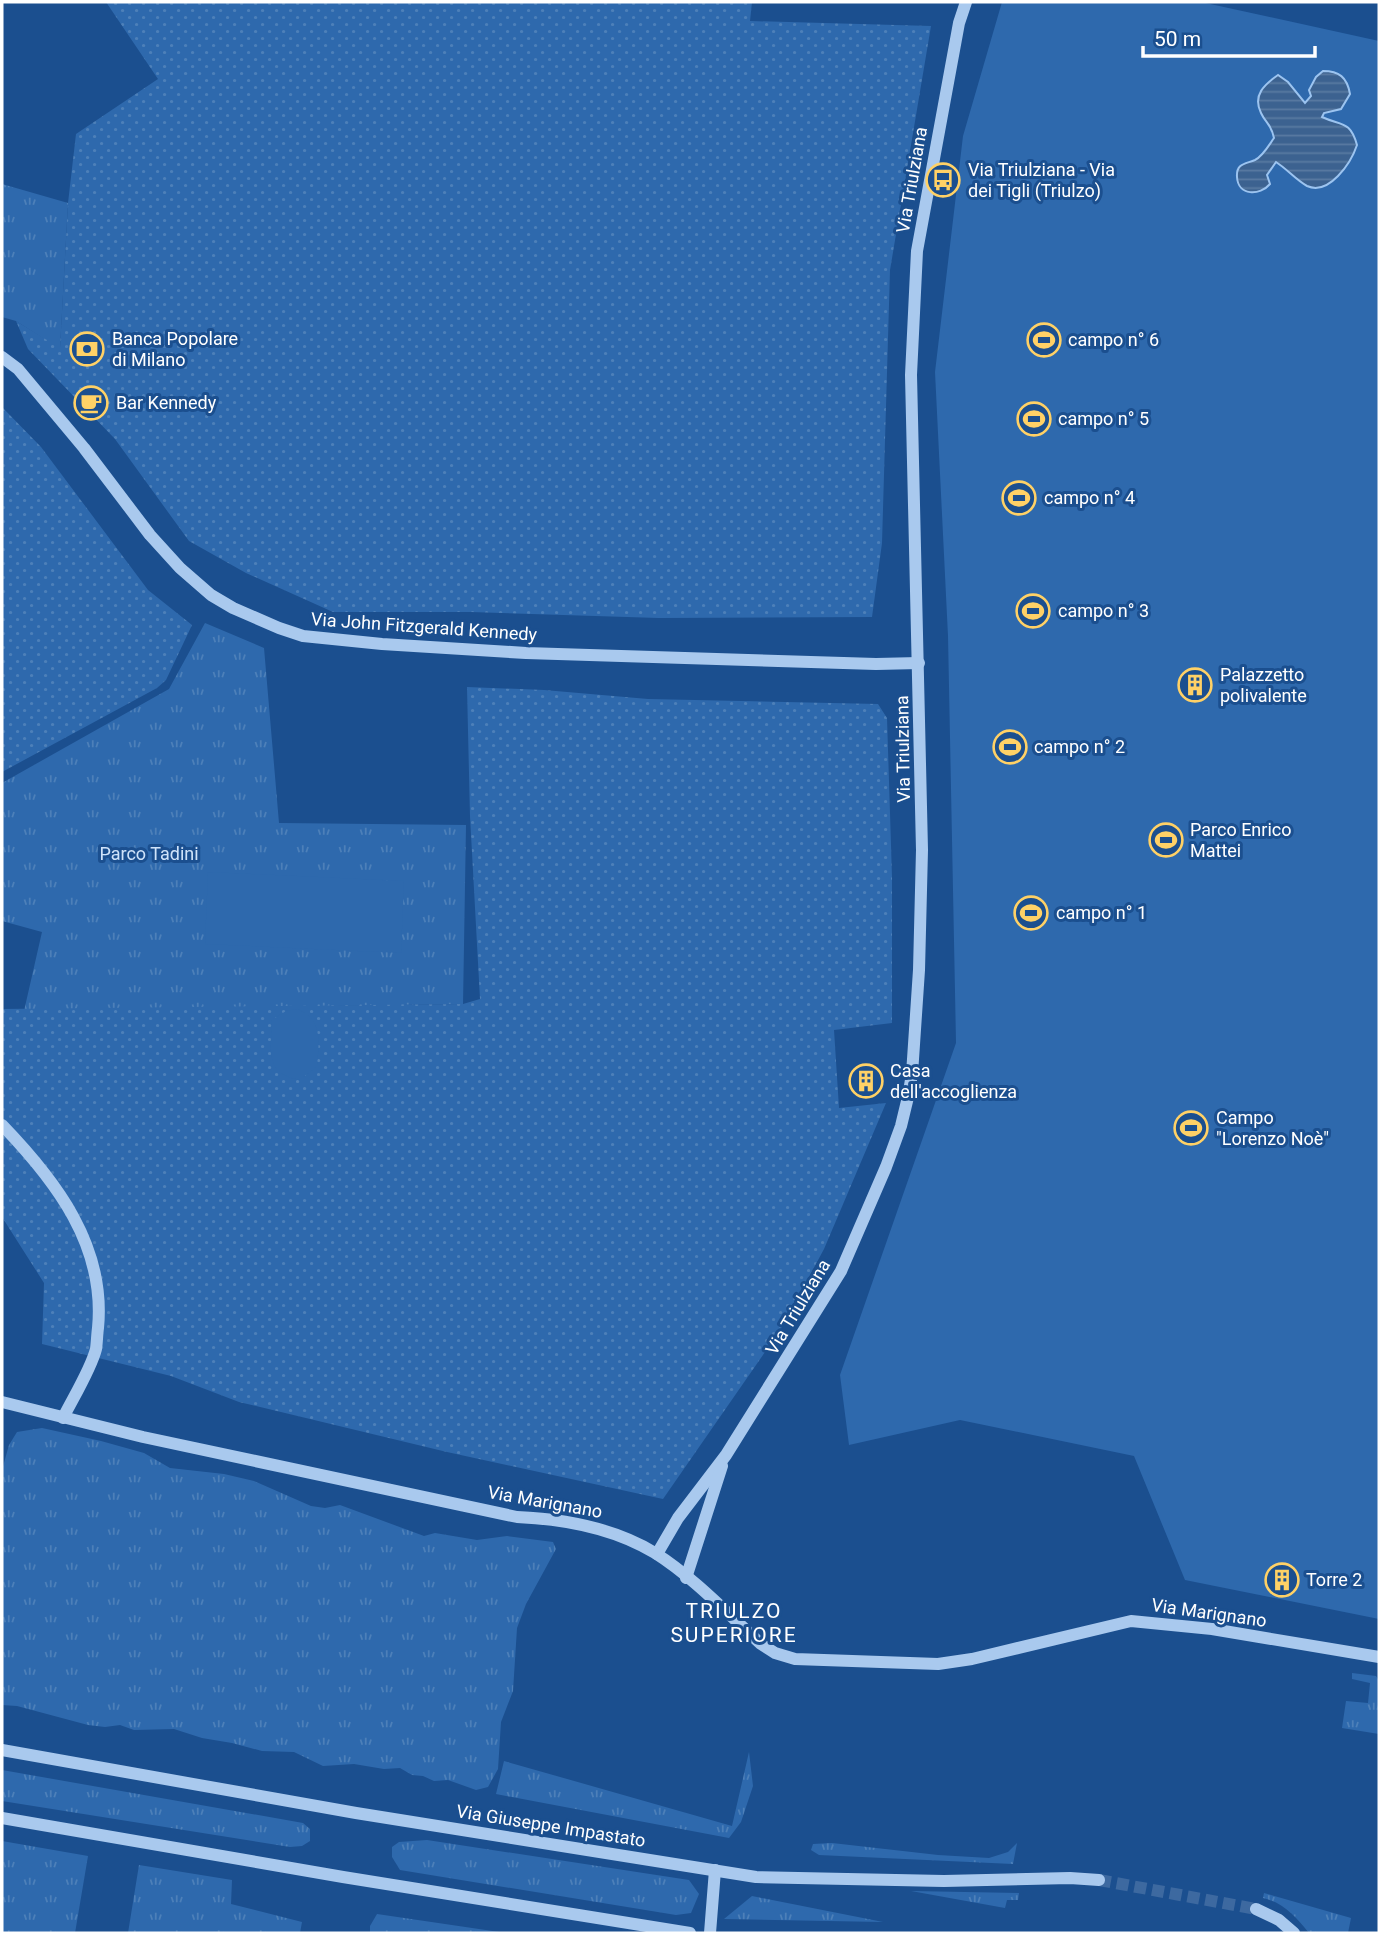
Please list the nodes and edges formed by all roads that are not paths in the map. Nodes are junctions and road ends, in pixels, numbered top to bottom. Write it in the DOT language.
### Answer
graph roads {
  1 [pos="966,2"];
  2 [pos="2,357"];
  3 [pos="919,663"];
  4 [pos="2,1125"];
  5 [pos="2,1402"];
  6 [pos="64,1418"];
  7 [pos="726,1455"];
  8 [pos="657,1554"];
  9 [pos="686,1578"];
  10 [pos="1379,1657"];
  11 [pos="2,1750"];
  12 [pos="2,1818"];
  13 [pos="715,1870"];
  14 [pos="1100,1880"];
  15 [pos="1256,1909"];
  16 [pos="690,1933"];
  17 [pos="710,1933"];
  18 [pos="1294,1933"];
  1 -- 3 [label="street, Via Triulziana"];
  2 -- 3 [label="street, Via John Fitzgerald Kennedy"];
  3 -- 7 [label="street, Via Triulziana"];
  4 -- 6 [label="street"];
  5 -- 6 [label="street, Via Marignano"];
  6 -- 8 [label="street, Via Marignano"];
  7 -- 8 [label="street, Via Triulziana"];
  7 -- 9 [label="street, Via Triulziana"];
  8 -- 9 [label="street, Via Marignano"];
  9 -- 10 [label="street, Via Marignano"];
  11 -- 13 [label="street, Via Giuseppe Impastato"];
  12 -- 16 [label="street"];
  13 -- 14 [label="street, Via Giuseppe Impastato"];
  13 -- 17 [label="street"];
  15 -- 18 [label="street"];
}
